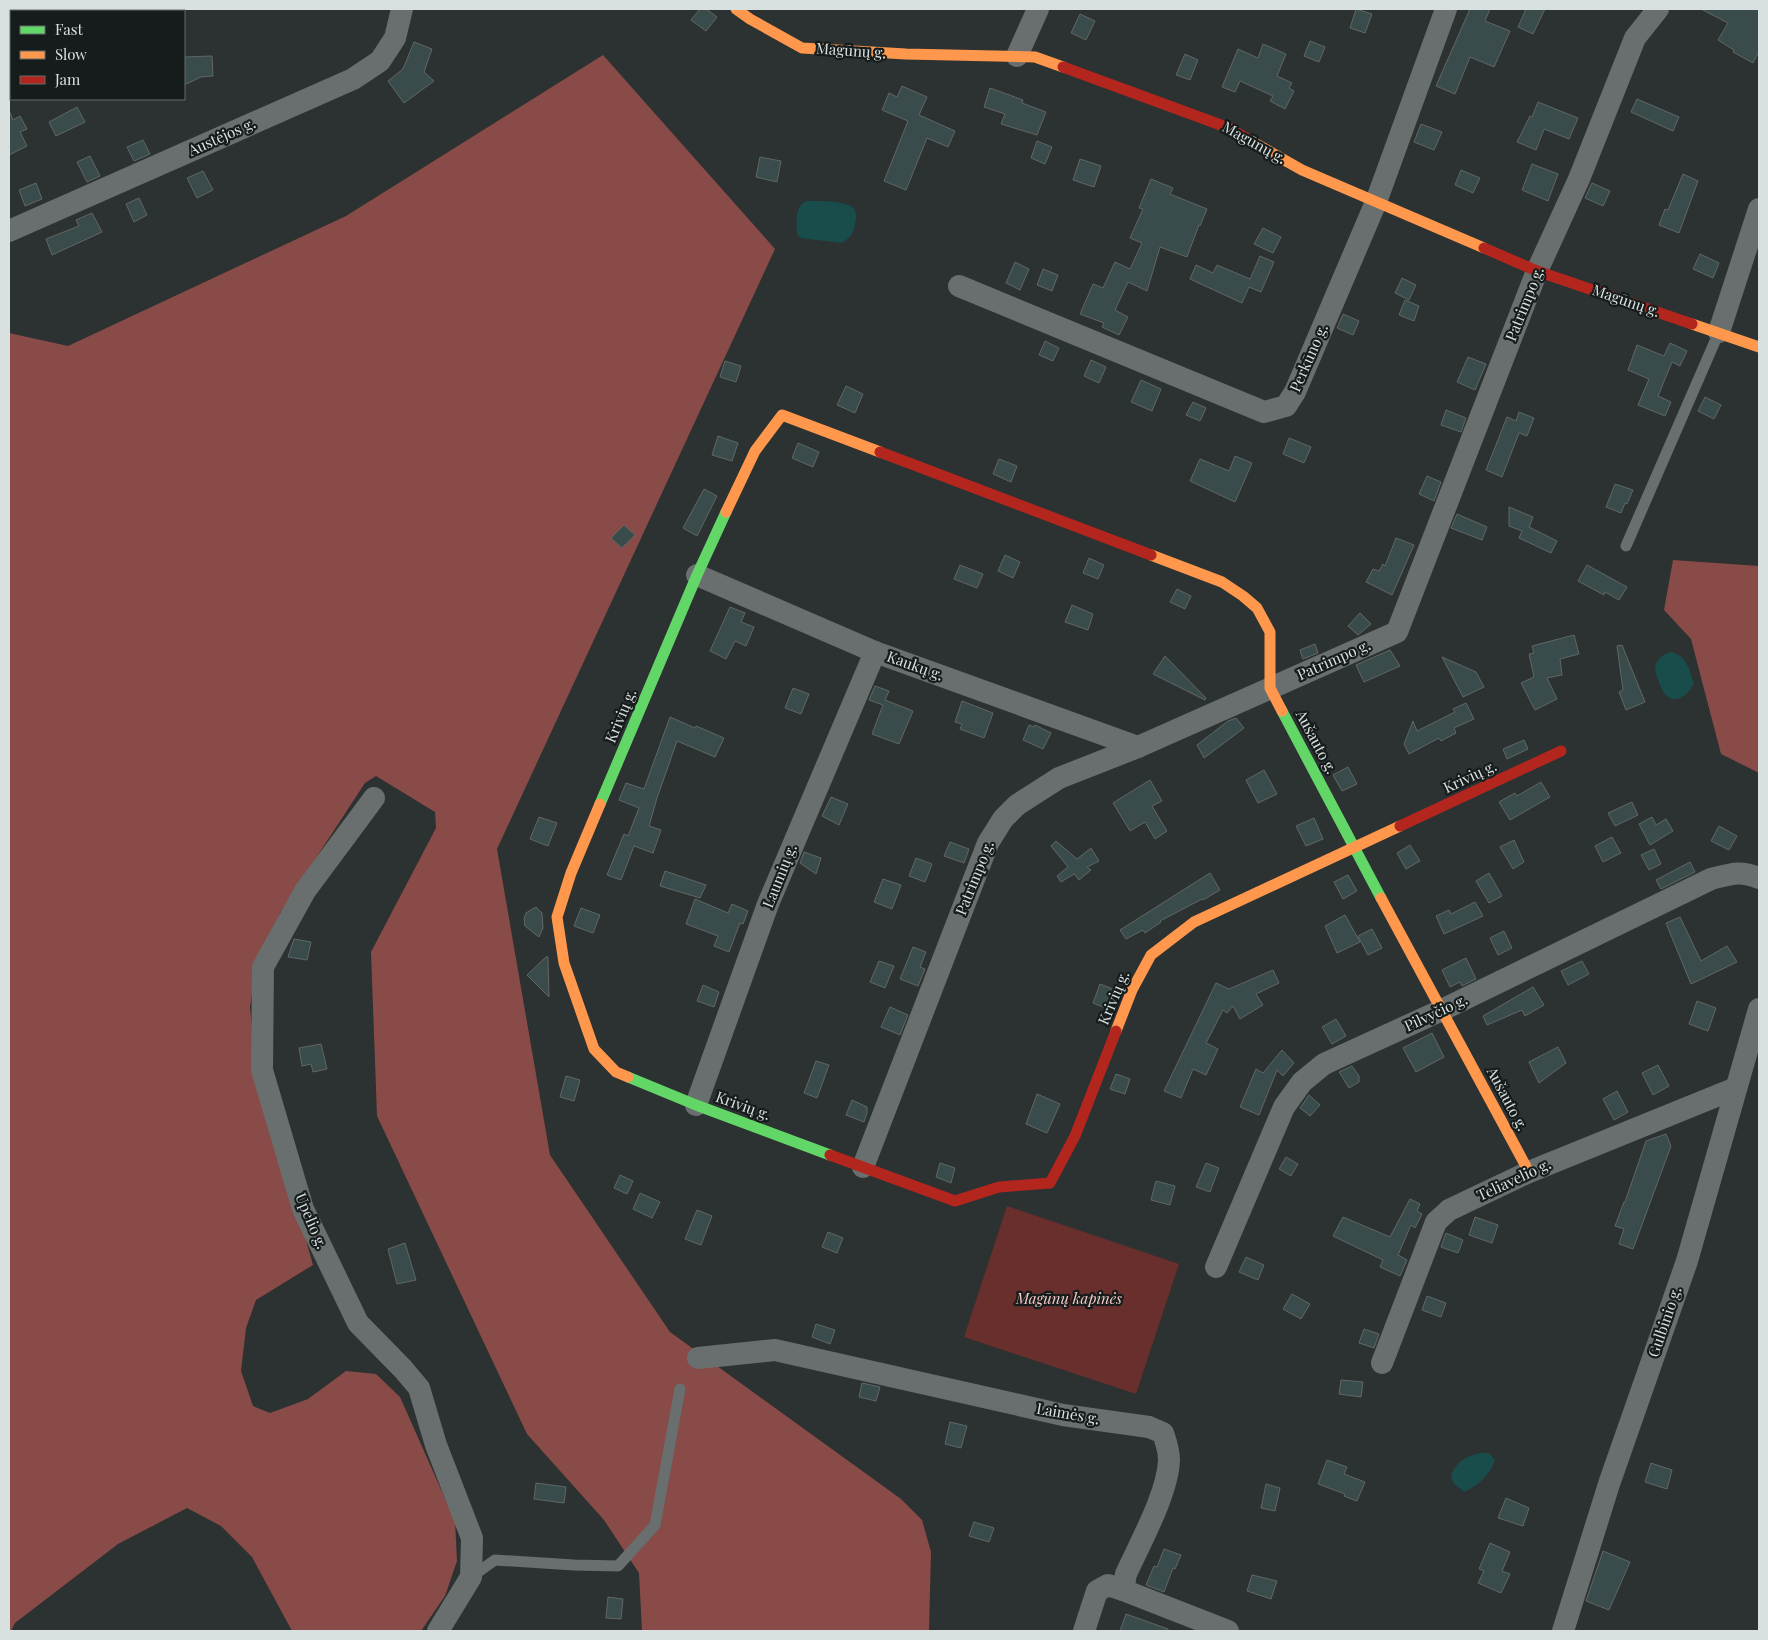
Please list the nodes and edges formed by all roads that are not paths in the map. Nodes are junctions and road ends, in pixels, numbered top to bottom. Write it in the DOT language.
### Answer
graph roads {
  1 [pos="402,9"];
  2 [pos="1038,9"];
  3 [pos="1446,9"];
  4 [pos="1658,9"];
  5 [pos="747,12"];
  6 [pos="1017,56"];
  7 [pos="1376,202"];
  8 [pos="1759,209"];
  9 [pos="9,231"];
  10 [pos="1537,271"];
  11 [pos="958,286"];
  12 [pos="1718,332"];
  13 [pos="1759,347"];
  14 [pos="957,482"];
  15 [pos="1626,546"];
  16 [pos="697,575"];
  17 [pos="875,652"];
  18 [pos="1270,688"];
  19 [pos="1138,747"];
  20 [pos="1561,751"];
  21 [pos="374,798"];
  22 [pos="1354,848"];
  23 [pos="1759,878"];
  24 [pos="1442,1010"];
  25 [pos="1759,1010"];
  26 [pos="1756,1036"];
  27 [pos="1736,1088"];
  28 [pos="696,1105"];
  29 [pos="864,1167"];
  30 [pos="1529,1172"];
  31 [pos="1216,1267"];
  32 [pos="698,1358"];
  33 [pos="1382,1363"];
  34 [pos="680,1389"];
  35 [pos="471,1577"];
  36 [pos="1122,1590"];
  37 [pos="438,1631"];
  38 [pos="1084,1631"];
  39 [pos="1228,1631"];
  40 [pos="1563,1631"];
  1 -- 9 [label="street, Austėjos g."];
  2 -- 6 [label="street"];
  3 -- 7 [label="street, Perkūno g."];
  4 -- 10 [label="street, Patrimpo g."];
  5 -- 6 [label="street, Magūnų g."];
  6 -- 7 [label="street, Magūnų g."];
  7 -- 10 [label="street, Magūnų g."];
  7 -- 11 [label="street, Perkūno g."];
  8 -- 12 [label="street"];
  10 -- 12 [label="street, Magūnų g."];
  10 -- 18 [label="street, Patrimpo g."];
  12 -- 13 [label="street, Magūnų g."];
  12 -- 15 [label="lane"];
  14 -- 16 [label="street, Krivių g."];
  14 -- 18 [label="street, Aušauto g."];
  16 -- 17 [label="street, Kaukų g."];
  16 -- 28 [label="street, Krivių g."];
  17 -- 19 [label="street, Kaukų g."];
  17 -- 28 [label="street, Laumių g."];
  18 -- 19 [label="street, Patrimpo g."];
  18 -- 22 [label="street, Aušauto g."];
  19 -- 29 [label="street, Patrimpo g."];
  20 -- 22 [label="street, Krivių g."];
  21 -- 35 [label="street, Upelio g."];
  22 -- 24 [label="street, Aušauto g."];
  22 -- 29 [label="street, Krivių g."];
  23 -- 24 [label="street, Pilvyčio g."];
  24 -- 30 [label="street, Aušauto g."];
  24 -- 31 [label="street, Pilvyčio g."];
  25 -- 26 [label="street, Gulbinio g."];
  26 -- 27 [label="street, Gulbinio g."];
  27 -- 30 [label="street, Teliavelio g."];
  27 -- 40 [label="street, Gulbinio g."];
  28 -- 29 [label="street, Krivių g."];
  30 -- 33 [label="street, Teliavelio g."];
  32 -- 36 [label="street, Laimės g."];
  34 -- 35 [label="lane"];
  35 -- 37 [label="street, Upelio g."];
  36 -- 38 [label="street"];
  36 -- 39 [label="street"];
}
